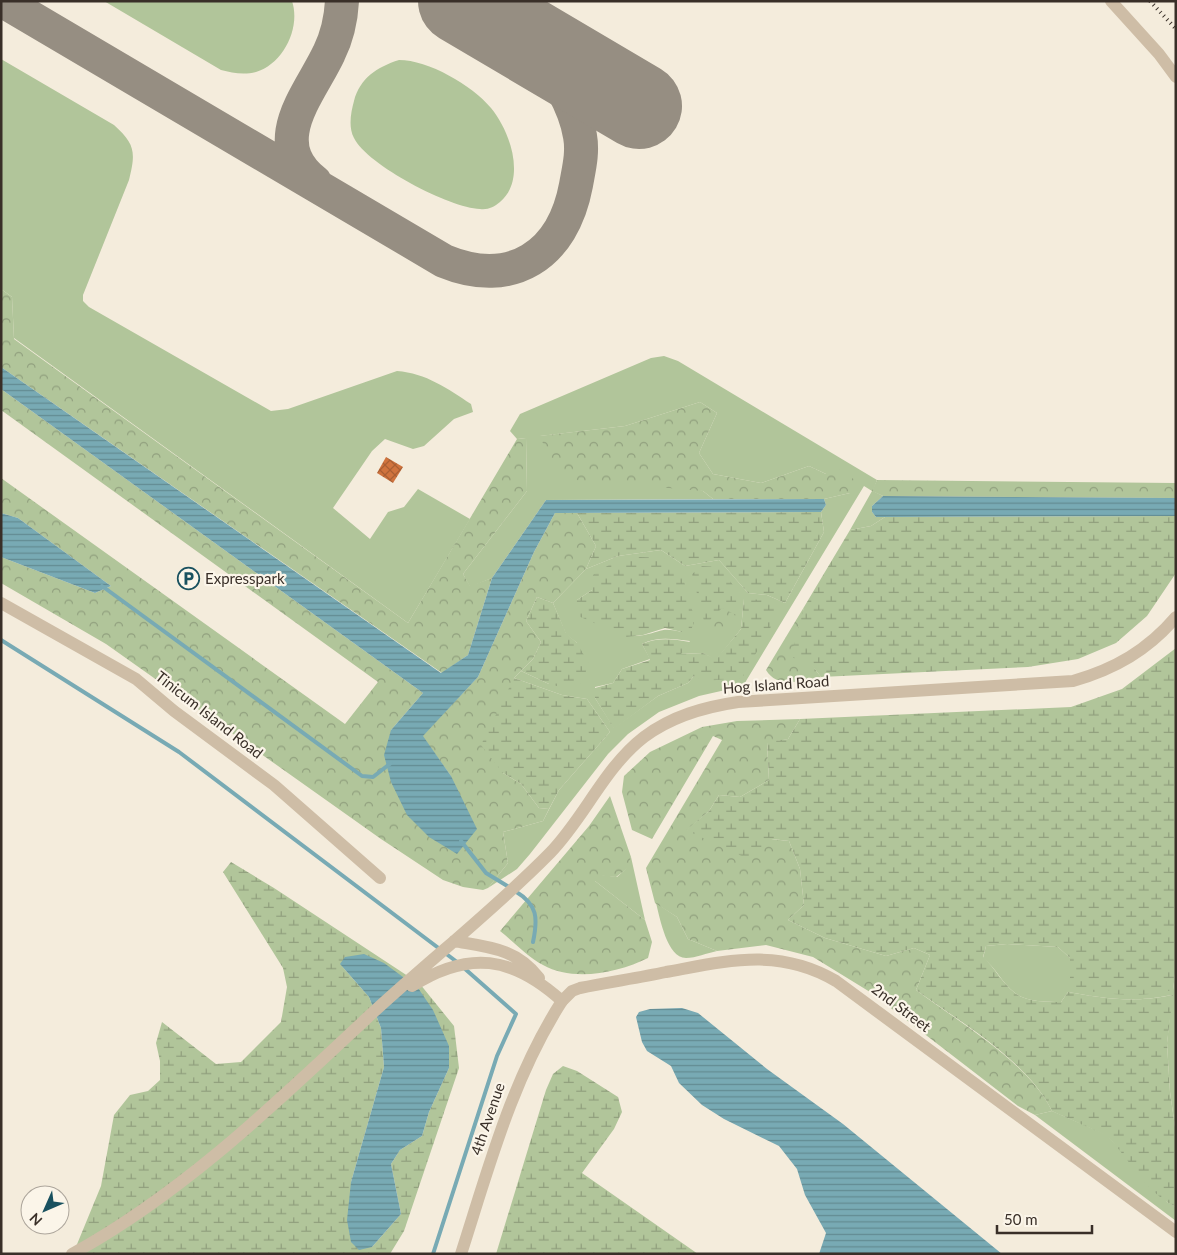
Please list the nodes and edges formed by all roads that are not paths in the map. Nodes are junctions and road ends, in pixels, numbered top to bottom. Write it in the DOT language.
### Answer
graph roads {
  1 [pos="1111,1"];
  2 [pos="1176,77"];
  3 [pos="1,603"];
  4 [pos="1176,617"];
  5 [pos="380,878"];
  6 [pos="452,944"];
  7 [pos="541,982"];
  8 [pos="562,1001"];
  9 [pos="378,1008"];
  10 [pos="1176,1232"];
  11 [pos="72,1254"];
  12 [pos="461,1254"];
  1 -- 2 [label="street"];
  3 -- 5 [label="street, Tinicum Island Road"];
  4 -- 6 [label="street, Hog Island Road"];
  6 -- 7 [label="street"];
  6 -- 9 [label="street, Hog Island Road"];
  7 -- 8 [label="street"];
  7 -- 9 [label="street"];
  8 -- 10 [label="street, 2nd Street"];
  8 -- 12 [label="street, 4th Avenue"];
  9 -- 11 [label="street"];
}
